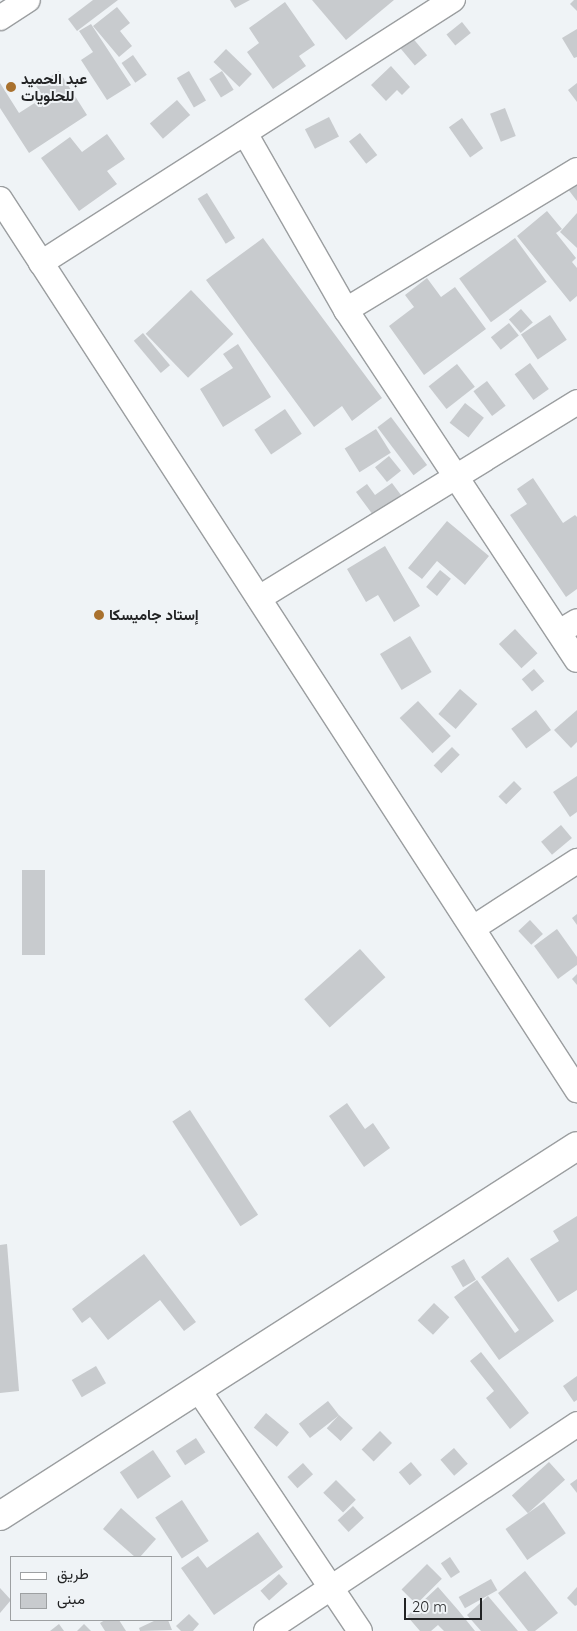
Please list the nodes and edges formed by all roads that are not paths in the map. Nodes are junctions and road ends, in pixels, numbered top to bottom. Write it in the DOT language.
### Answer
graph roads {
  1 [pos="28,0"];
  2 [pos="441,3"];
  3 [pos="0,18"];
  4 [pos="245,133"];
  5 [pos="577,170"];
  6 [pos="0,199"];
  7 [pos="41,263"];
  8 [pos="346,310"];
  9 [pos="577,402"];
  10 [pos="455,478"];
  11 [pos="258,598"];
  12 [pos="568,627"];
  13 [pos="577,660"];
  14 [pos="577,861"];
  15 [pos="473,928"];
  16 [pos="577,1090"];
  17 [pos="577,1146"];
  18 [pos="198,1389"];
  19 [pos="577,1424"];
  20 [pos="0,1516"];
  21 [pos="333,1588"];
  22 [pos="266,1631"];
  23 [pos="360,1631"];
  1 -- 3 [label="street"];
  2 -- 4 [label="street"];
  4 -- 7 [label="street"];
  4 -- 8 [label="street"];
  5 -- 8 [label="street"];
  6 -- 7 [label="street"];
  7 -- 11 [label="street"];
  8 -- 10 [label="street"];
  9 -- 10 [label="street"];
  10 -- 11 [label="street"];
  10 -- 12 [label="street"];
  11 -- 15 [label="street"];
  12 -- 13 [label="street"];
  14 -- 15 [label="street"];
  15 -- 16 [label="street"];
  17 -- 18 [label="street"];
  18 -- 20 [label="street"];
  18 -- 21 [label="street"];
  19 -- 21 [label="street"];
  21 -- 22 [label="street"];
  21 -- 23 [label="street"];
}
